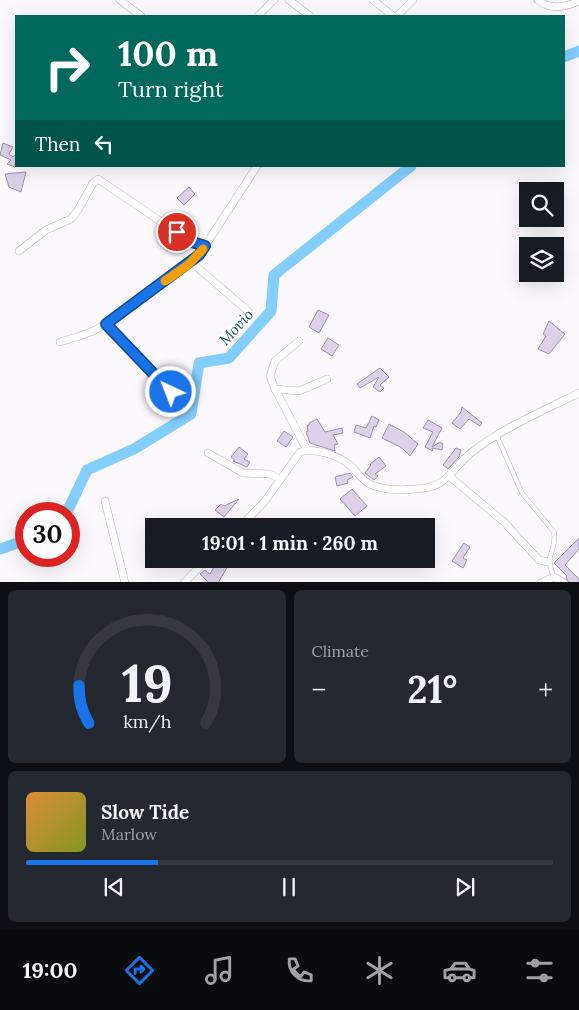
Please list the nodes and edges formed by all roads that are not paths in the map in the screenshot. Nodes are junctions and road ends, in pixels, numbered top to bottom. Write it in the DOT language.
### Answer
graph roads {
  1 [pos="120,0"];
  2 [pos="274,0"];
  3 [pos="289,0"];
  4 [pos="373,0"];
  5 [pos="413,0"];
  6 [pos="538,0"];
  7 [pos="579,1"];
  8 [pos="138,15"];
  9 [pos="259,15"];
  10 [pos="309,15"];
  11 [pos="392,15"];
  12 [pos="398,15"];
  13 [pos="256,167"];
  14 [pos="205,246"];
  15 [pos="19,251"];
  16 [pos="192,262"];
  17 [pos="248,311"];
  18 [pos="106,324"];
  19 [pos="299,341"];
  20 [pos="60,342"];
  21 [pos="327,379"];
  22 [pos="275,390"];
  23 [pos="171,392"];
  24 [pos="579,393"];
  25 [pos="496,434"];
  26 [pos="307,450"];
  27 [pos="208,452"];
  28 [pos="449,476"];
  29 [pos="280,479"];
  30 [pos="105,501"];
  31 [pos="250,518"];
  32 [pos="548,562"];
  33 [pos="197,568"];
  34 [pos="554,577"];
  35 [pos="125,582"];
  36 [pos="184,582"];
  37 [pos="541,582"];
  38 [pos="564,582"];
  1 -- 8 [label="street"];
  2 -- 9 [label="street"];
  3 -- 10 [label="street"];
  4 -- 11 [label="street"];
  5 -- 12 [label="street"];
  6 -- 7 [label="street"];
  13 -- 14 [label="street"];
  14 -- 15 [label="street"];
  14 -- 16 [label="street"];
  16 -- 17 [label="street"];
  16 -- 18 [label="street"];
  18 -- 20 [label="street"];
  18 -- 23 [label="street"];
  19 -- 22 [label="street"];
  21 -- 22 [label="street"];
  22 -- 26 [label="street"];
  24 -- 25 [label="street"];
  25 -- 28 [label="street"];
  25 -- 32 [label="lane"];
  26 -- 28 [label="street"];
  26 -- 29 [label="street"];
  27 -- 29 [label="street"];
  28 -- 32 [label="street"];
  29 -- 31 [label="street"];
  30 -- 35 [label="street"];
  32 -- 34 [label="lane"];
  33 -- 36 [label="street"];
  34 -- 37 [label="street"];
  34 -- 38 [label="street"];
}
